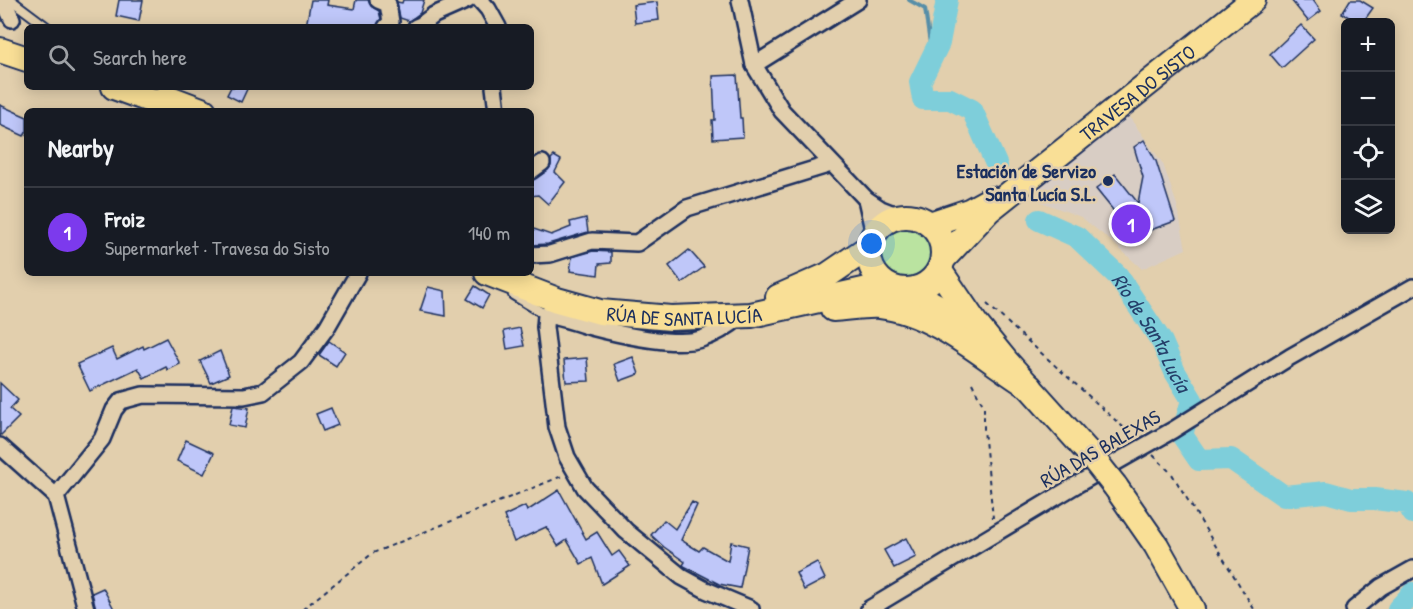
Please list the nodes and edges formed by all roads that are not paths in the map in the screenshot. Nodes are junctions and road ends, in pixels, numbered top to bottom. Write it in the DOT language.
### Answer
graph roads {
  1 [pos="3,0"];
  2 [pos="11,0"];
  3 [pos="378,0"];
  4 [pos="468,0"];
  5 [pos="480,0"];
  6 [pos="740,0"];
  7 [pos="858,0"];
  8 [pos="1240,0"];
  9 [pos="1253,0"];
  10 [pos="1263,0"];
  11 [pos="43,24"];
  12 [pos="393,24"];
  13 [pos="423,24"];
  14 [pos="496,24"];
  15 [pos="6,29"];
  16 [pos="24,44"];
  17 [pos="0,50"];
  18 [pos="0,58"];
  19 [pos="24,58"];
  20 [pos="24,63"];
  21 [pos="754,65"];
  22 [pos="124,90"];
  23 [pos="148,90"];
  24 [pos="167,90"];
  25 [pos="494,90"];
  26 [pos="187,108"];
  27 [pos="189,108"];
  28 [pos="191,108"];
  29 [pos="497,108"];
  30 [pos="1134,109"];
  31 [pos="831,165"];
  32 [pos="1022,195"];
  33 [pos="866,199"];
  34 [pos="999,202"];
  35 [pos="899,216"];
  36 [pos="930,224"];
  37 [pos="872,240"];
  38 [pos="534,255"];
  39 [pos="942,264"];
  40 [pos="356,276"];
  41 [pos="481,276"];
  42 [pos="495,276"];
  43 [pos="528,276"];
  44 [pos="886,285"];
  45 [pos="1413,287"];
  46 [pos="910,291"];
  47 [pos="772,305"];
  48 [pos="546,315"];
  49 [pos="709,321"];
  50 [pos="1006,361"];
  51 [pos="1030,387"];
  52 [pos="0,446"];
  53 [pos="56,496"];
  54 [pos="1411,570"];
  55 [pos="1192,608"];
  56 [pos="86,609"];
  57 [pos="751,609"];
  58 [pos="869,609"];
  59 [pos="1354,609"];
  1 -- 15 [label="street"];
  2 -- 11 [label="lane"];
  3 -- 12 [label="street"];
  4 -- 13 [label="street"];
  5 -- 14 [label="street"];
  6 -- 21 [label="street"];
  7 -- 21 [label="street"];
  8 -- 36 [label="highway, TRAVESA DO SISTO"];
  9 -- 34 [label="highway, TRAVESA DO SISTO"];
  10 -- 30 [label="lane"];
  15 -- 16 [label="highway"];
  17 -- 19 [label="highway"];
  18 -- 20 [label="street"];
  21 -- 31 [label="street"];
  22 -- 26 [label="highway"];
  23 -- 27 [label="highway"];
  24 -- 28 [label="lane"];
  25 -- 29 [label="street"];
  31 -- 33 [label="street"];
  31 -- 38 [label="street"];
  32 -- 34 [label="lane"];
  33 -- 35 [label="street"];
  33 -- 37 [label="street"];
  34 -- 39 [label="highway, TRAVESA DO SISTO"];
  35 -- 36 [label="highway"];
  35 -- 37 [label="highway"];
  36 -- 39 [label="highway"];
  37 -- 44 [label="highway"];
  37 -- 47 [label="highway, RÚA DE SANTA LUCÍA"];
  39 -- 46 [label="highway"];
  39 -- 50 [label="highway"];
  40 -- 53 [label="street"];
  41 -- 48 [label="lane"];
  42 -- 49 [label="highway, RÚA DE SANTA LUCÍA"];
  43 -- 47 [label="highway, RÚA DE SANTA LUCÍA"];
  43 -- 49 [label="street"];
  44 -- 46 [label="highway"];
  44 -- 47 [label="highway, RÚA DE SANTA LUCÍA"];
  45 -- 58 [label="street, RÚA DAS BALEXAS"];
  46 -- 50 [label="highway"];
  47 -- 49 [label="street"];
  47 -- 49 [label="highway, RÚA DE SANTA LUCÍA"];
  47 -- 51 [label="highway"];
  48 -- 49 [label="street"];
  48 -- 57 [label="street"];
  50 -- 51 [label="highway"];
  51 -- 55 [label="highway, bridge"];
  52 -- 53 [label="street"];
  53 -- 56 [label="street"];
  54 -- 59 [label="street"];
}
